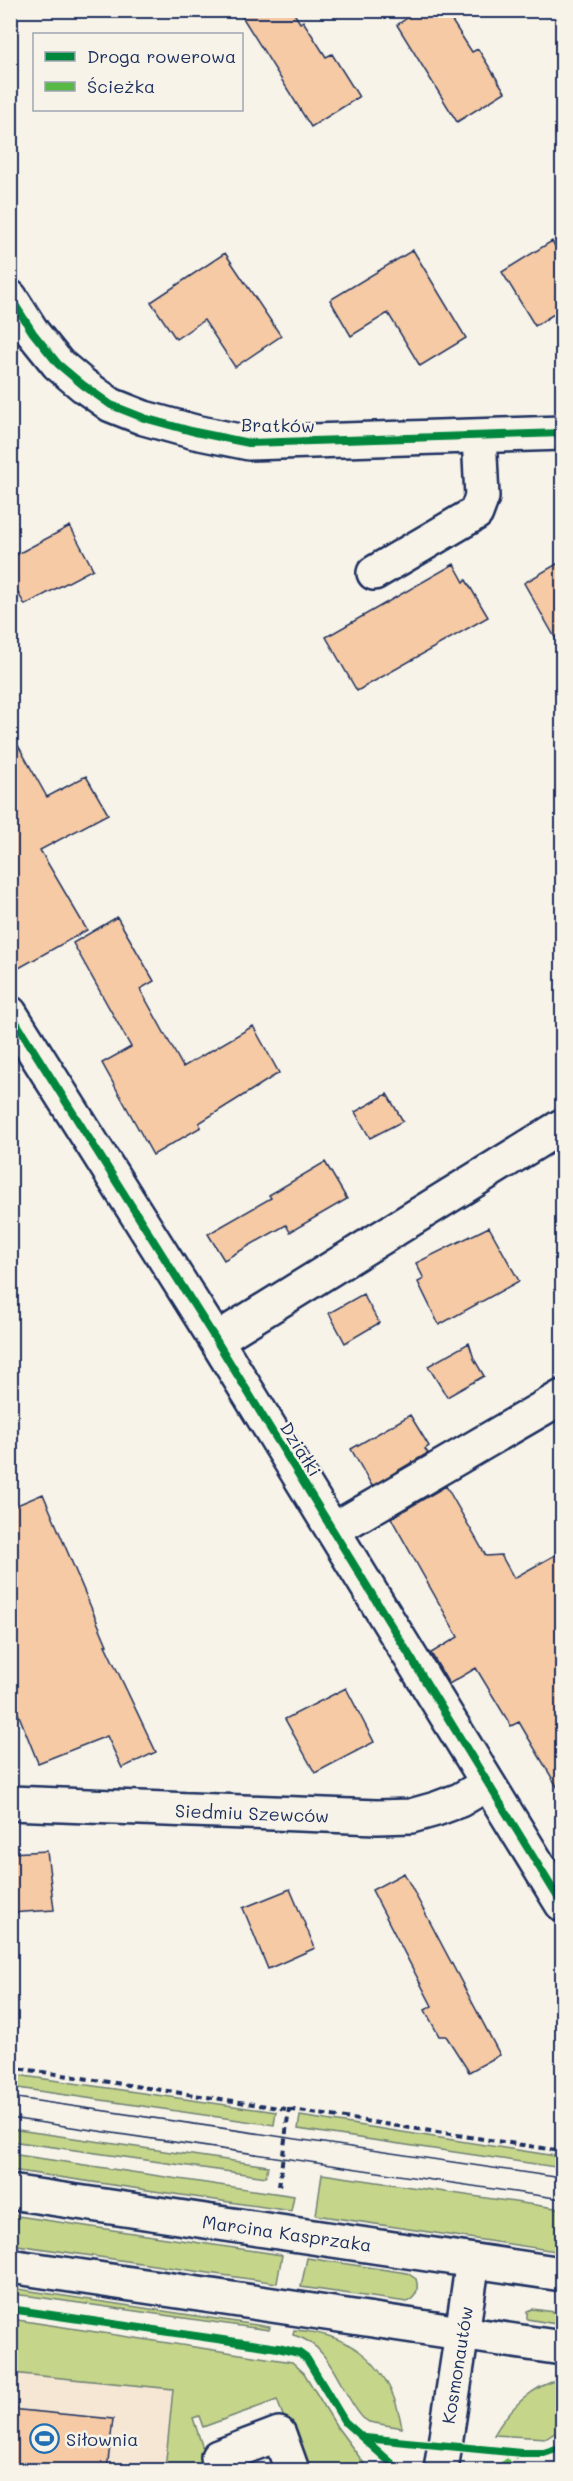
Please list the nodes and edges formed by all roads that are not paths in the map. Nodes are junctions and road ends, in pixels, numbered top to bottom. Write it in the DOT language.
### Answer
graph roads {
  1 [pos="10,297"];
  2 [pos="562,433"];
  3 [pos="479,436"];
  4 [pos="374,573"];
  5 [pos="10,1013"];
  6 [pos="562,1126"];
  7 [pos="216,1340"];
  8 [pos="562,1397"];
  9 [pos="333,1530"];
  10 [pos="487,1784"];
  11 [pos="10,1803"];
  12 [pos="562,1904"];
  13 [pos="10,2192"];
  14 [pos="473,2260"];
  15 [pos="10,2266"];
  16 [pos="562,2274"];
  17 [pos="462,2333"];
  18 [pos="562,2348"];
  19 [pos="223,2470"];
  20 [pos="292,2470"];
  21 [pos="441,2470"];
  1 -- 3 [label="street, Bratków"];
  2 -- 3 [label="street, Bratków"];
  3 -- 4 [label="street"];
  5 -- 7 [label="street, Działki"];
  6 -- 7 [label="street"];
  7 -- 9 [label="street, Działki"];
  8 -- 9 [label="street"];
  9 -- 10 [label="street, Działki"];
  10 -- 11 [label="street, Siedmiu Szewców"];
  10 -- 12 [label="street, Działki"];
  13 -- 14 [label="street, Marcina Kasprzaka"];
  14 -- 16 [label="street, Marcina Kasprzaka"];
  14 -- 17 [label="street, Kosmonautów"];
  15 -- 17 [label="street"];
  17 -- 18 [label="street"];
  17 -- 21 [label="street, Kosmonautów"];
  19 -- 20 [label="street"];
}
